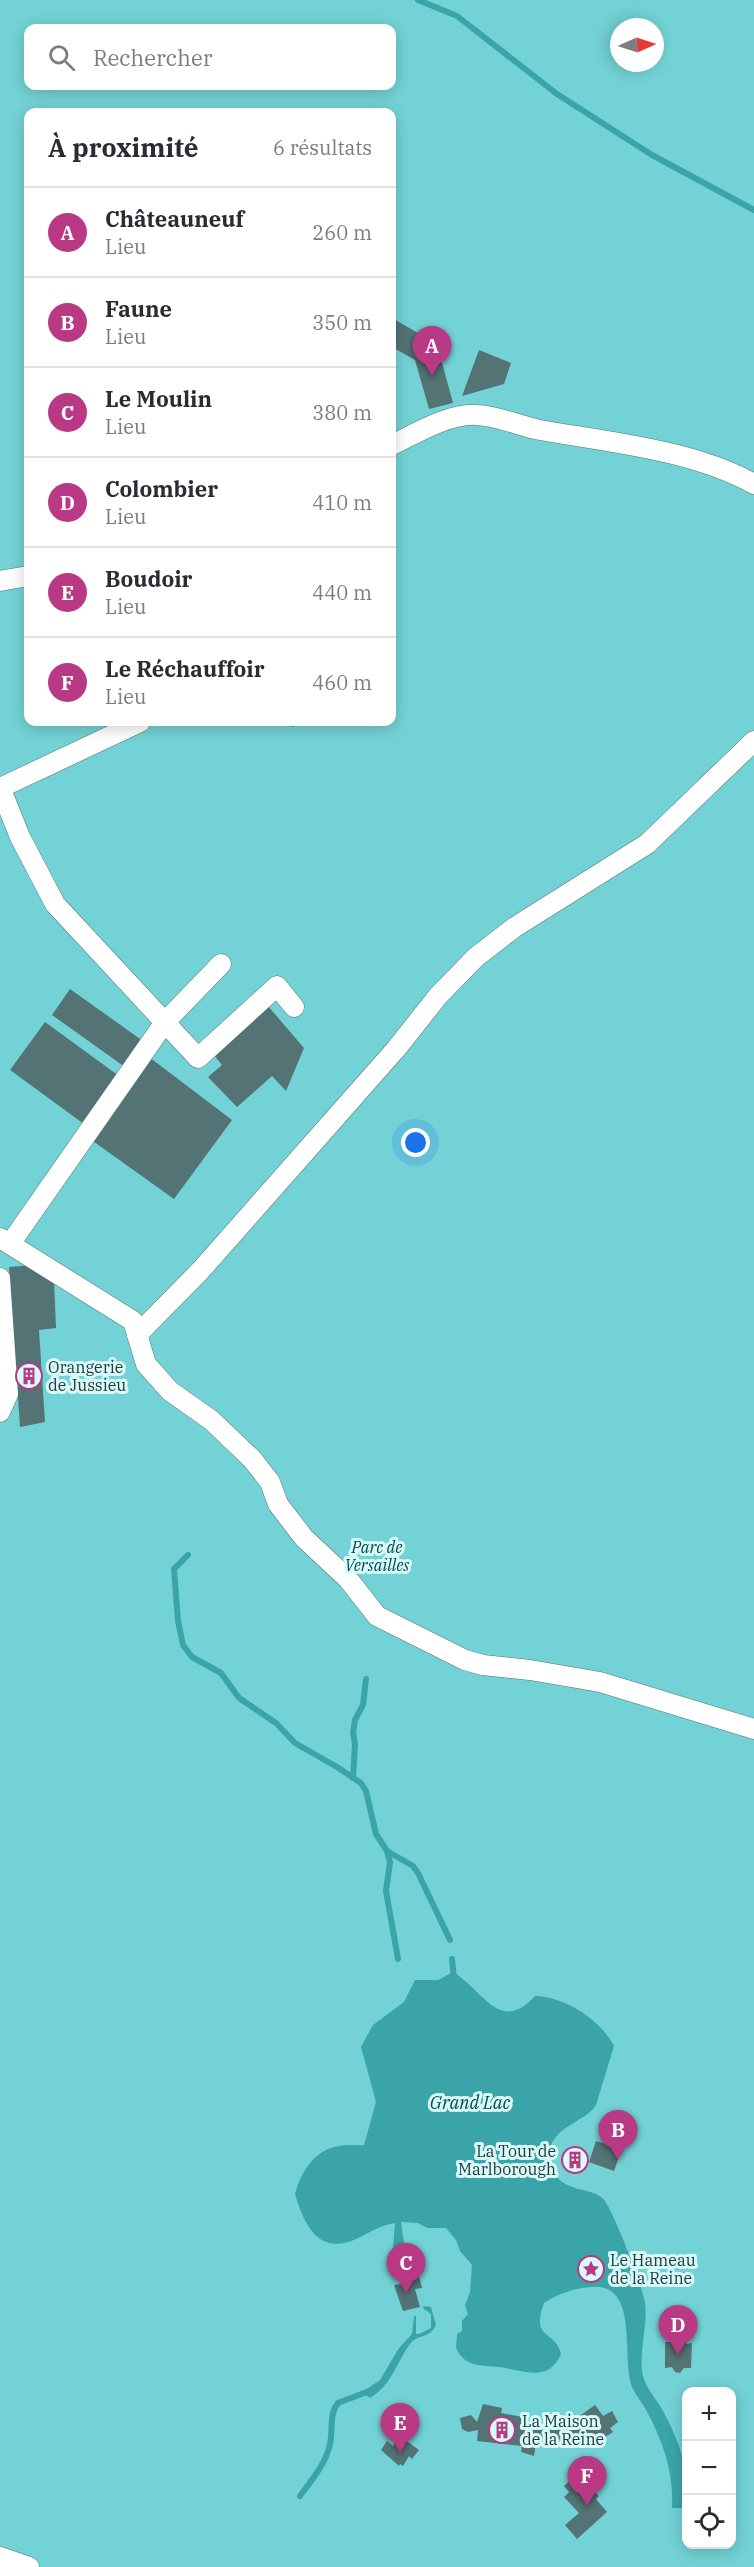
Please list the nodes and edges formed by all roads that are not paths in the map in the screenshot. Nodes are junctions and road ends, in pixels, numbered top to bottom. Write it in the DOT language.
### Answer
graph roads {
  1 [pos="396,443"];
  2 [pos="754,483"];
  3 [pos="24,577"];
  4 [pos="0,581"];
  5 [pos="132,726"];
  6 [pos="754,741"];
  7 [pos="0,788"];
  8 [pos="221,964"];
  9 [pos="294,1006"];
  10 [pos="165,1022"];
  11 [pos="5,1241"];
  12 [pos="0,1278"];
  13 [pos="137,1335"];
  14 [pos="0,1412"];
  15 [pos="754,1729"];
  16 [pos="0,2557"];
  17 [pos="29,2567"];
  1 -- 2 [label="lane"];
  3 -- 4 [label="lane"];
  5 -- 7 [label="lane"];
  6 -- 13 [label="lane"];
  7 -- 10 [label="lane"];
  8 -- 10 [label="lane"];
  9 -- 10 [label="lane"];
  10 -- 11 [label="lane"];
  11 -- 13 [label="lane"];
  12 -- 14 [label="lane"];
  13 -- 15 [label="lane"];
  16 -- 17 [label="lane"];
}
